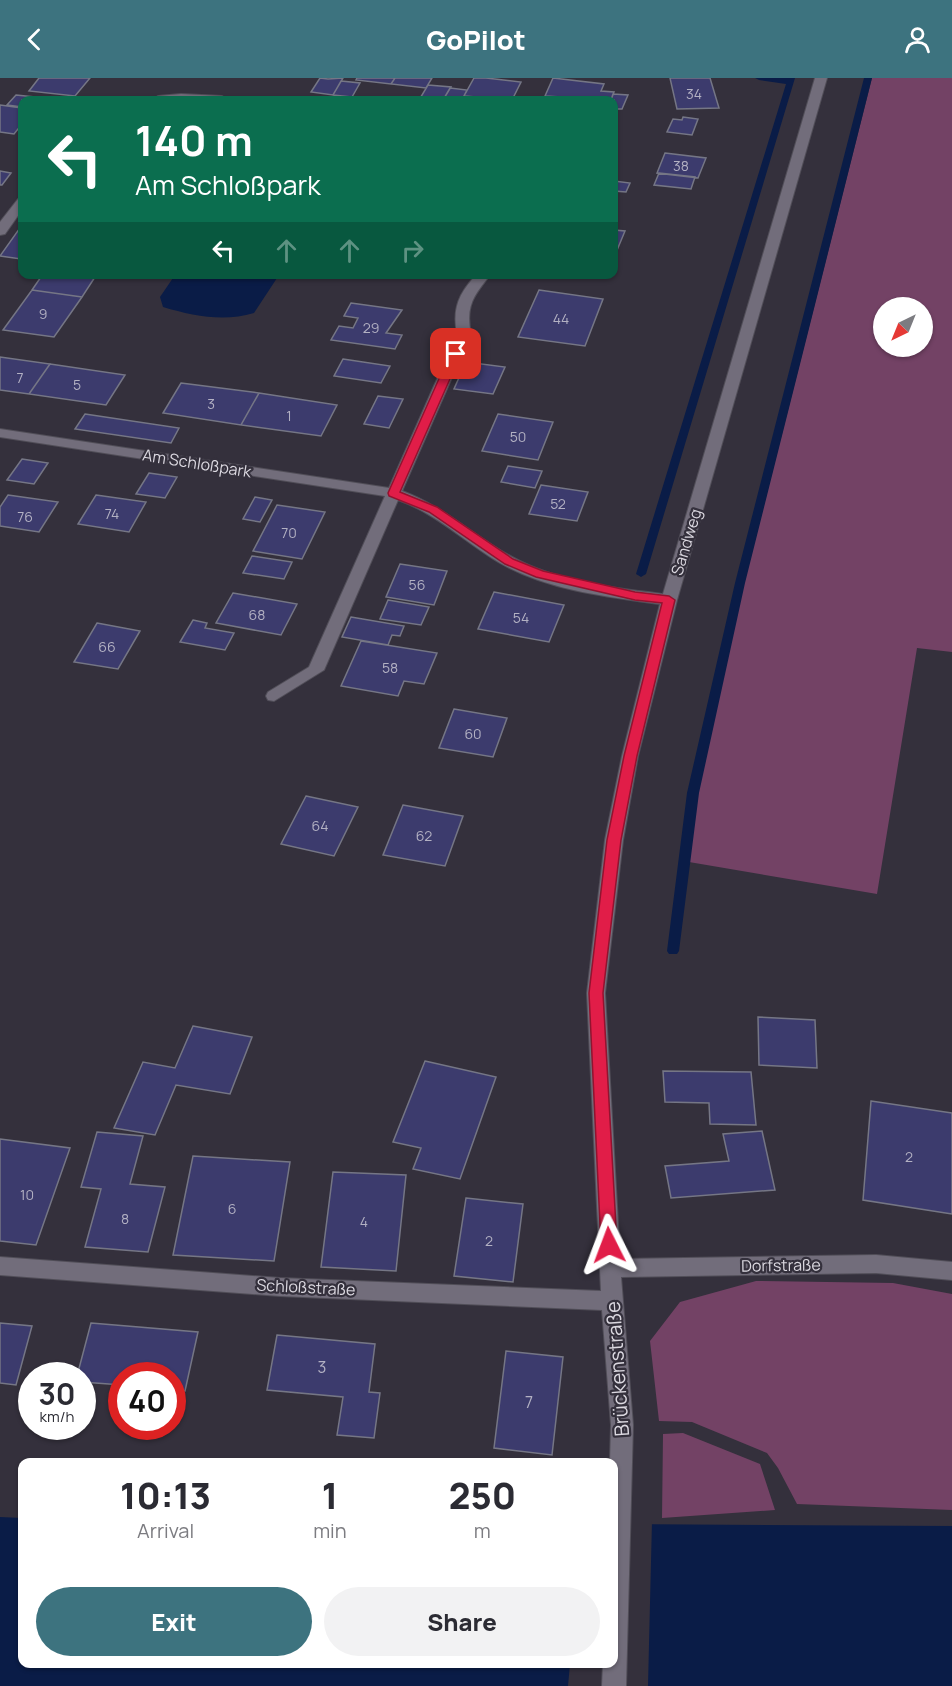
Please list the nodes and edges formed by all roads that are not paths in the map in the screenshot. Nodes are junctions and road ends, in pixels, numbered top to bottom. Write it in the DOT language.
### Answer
graph roads {
  1 [pos="821,78"];
  2 [pos="18,207"];
  3 [pos="0,231"];
  4 [pos="480,279"];
  5 [pos="0,433"];
  6 [pos="393,493"];
  7 [pos="669,600"];
  8 [pos="274,696"];
  9 [pos="0,1266"];
  10 [pos="610,1268"];
  11 [pos="952,1271"];
  12 [pos="613,1301"];
  13 [pos="618,1568"];
  14 [pos="615,1668"];
  15 [pos="614,1686"];
  1 -- 7 [label="street, Sandweg"];
  2 -- 3 [label="street"];
  4 -- 6 [label="street"];
  5 -- 6 [label="street, Am Schloßpark"];
  6 -- 7 [label="street, Am Schloßpark"];
  6 -- 8 [label="street"];
  7 -- 10 [label="street, Sandweg"];
  9 -- 12 [label="street, Schloßstraße"];
  10 -- 11 [label="street, Dorfstraße"];
  10 -- 12 [label="street, Brückenstraße"];
  12 -- 13 [label="street, Brückenstraße"];
  14 -- 15 [label="street, Brückenstraße"];
}
